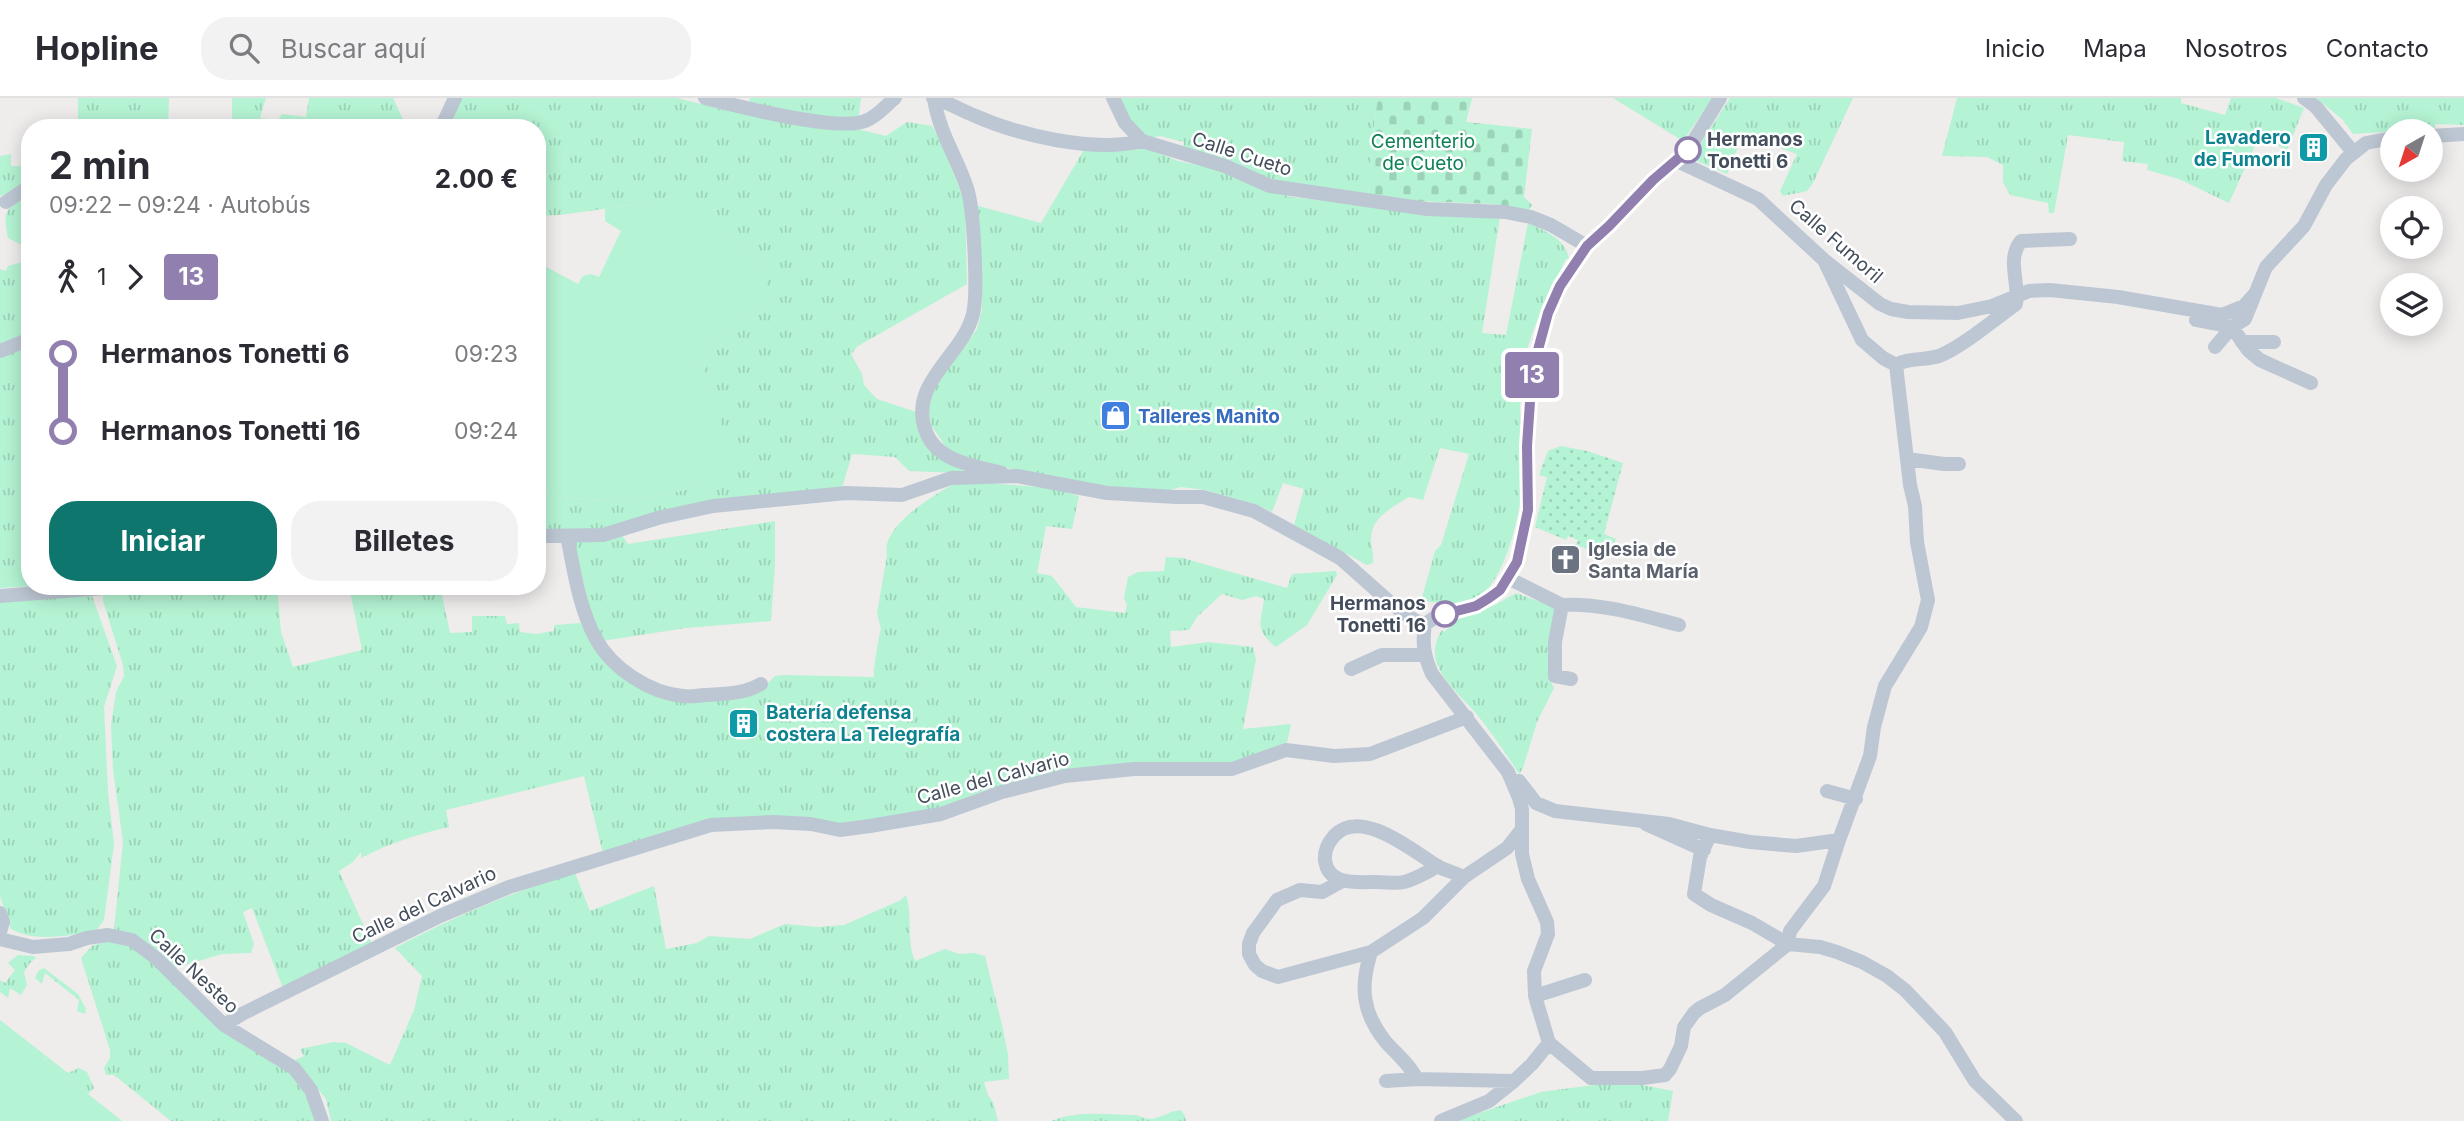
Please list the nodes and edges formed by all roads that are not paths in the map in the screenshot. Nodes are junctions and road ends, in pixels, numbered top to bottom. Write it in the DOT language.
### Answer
graph roads {
  1 [pos="455,98"];
  2 [pos="705,98"];
  3 [pos="895,98"];
  4 [pos="933,98"];
  5 [pos="1113,98"];
  6 [pos="1720,98"];
  7 [pos="2304,98"];
  8 [pos="445,119"];
  9 [pos="2464,134"];
  10 [pos="2443,135"];
  11 [pos="2380,139"];
  12 [pos="1142,141"];
  13 [pos="2353,152"];
  14 [pos="1677,161"];
  15 [pos="21,192"];
  16 [pos="6,202"];
  17 [pos="2070,239"];
  18 [pos="1587,246"];
  19 [pos="1824,260"];
  20 [pos="2018,294"];
  21 [pos="2254,295"];
  22 [pos="2153,303"];
  23 [pos="2232,327"];
  24 [pos="2242,342"];
  25 [pos="2274,342"];
  26 [pos="21,343"];
  27 [pos="2214,346"];
  28 [pos="0,351"];
  29 [pos="1896,365"];
  30 [pos="2311,383"];
  31 [pos="1907,459"];
  32 [pos="1959,464"];
  33 [pos="1017,476"];
  34 [pos="546,536"];
  35 [pos="567,536"];
  36 [pos="1508,579"];
  37 [pos="21,594"];
  38 [pos="0,596"];
  39 [pos="1562,605"];
  40 [pos="1425,624"];
  41 [pos="1679,625"];
  42 [pos="1424,655"];
  43 [pos="1351,669"];
  44 [pos="1571,679"];
  45 [pos="761,684"];
  46 [pos="1467,717"];
  47 [pos="1509,773"];
  48 [pos="1827,791"];
  49 [pos="1856,799"];
  50 [pos="1635,819"];
  51 [pos="1522,829"];
  52 [pos="1710,835"];
  53 [pos="1839,840"];
  54 [pos="1703,850"];
  55 [pos="1438,866"];
  56 [pos="1464,877"];
  57 [pos="1342,881"];
  58 [pos="0,913"];
  59 [pos="0,932"];
  60 [pos="0,939"];
  61 [pos="1788,944"];
  62 [pos="1371,952"];
  63 [pos="1585,981"];
  64 [pos="1535,996"];
  65 [pos="224,1026"];
  66 [pos="1549,1043"];
  67 [pos="1417,1079"];
  68 [pos="1386,1081"];
  69 [pos="1514,1081"];
  70 [pos="322,1121"];
  71 [pos="1441,1121"];
  72 [pos="2016,1121"];
  1 -- 8 [label="street"];
  2 -- 3 [label="street"];
  4 -- 12 [label="street"];
  4 -- 33 [label="street"];
  5 -- 12 [label="street"];
  6 -- 14 [label="street"];
  7 -- 13 [label="street"];
  9 -- 10 [label="street"];
  11 -- 13 [label="street"];
  12 -- 18 [label="street, Calle Cueto"];
  13 -- 21 [label="street"];
  14 -- 18 [label="street"];
  14 -- 19 [label="street, Calle Fumoril"];
  15 -- 16 [label="street"];
  17 -- 20 [label="street"];
  18 -- 36 [label="street"];
  19 -- 20 [label="street, Calle Fumoril"];
  19 -- 29 [label="street"];
  20 -- 22 [label="street, Calle Fumoril"];
  20 -- 29 [label="street"];
  21 -- 22 [label="street, Calle Fumoril"];
  21 -- 23 [label="street"];
  22 -- 23 [label="street, Calle Fumoril"];
  23 -- 24 [label="street"];
  23 -- 27 [label="street"];
  24 -- 25 [label="street"];
  24 -- 30 [label="street"];
  26 -- 28 [label="street"];
  29 -- 31 [label="street"];
  31 -- 32 [label="street"];
  31 -- 49 [label="street"];
  33 -- 35 [label="street"];
  33 -- 40 [label="street"];
  34 -- 35 [label="street"];
  35 -- 45 [label="street"];
  36 -- 39 [label="street"];
  36 -- 40 [label="street"];
  37 -- 38 [label="street"];
  39 -- 41 [label="street"];
  39 -- 44 [label="street"];
  40 -- 42 [label="street"];
  42 -- 43 [label="street"];
  42 -- 46 [label="street"];
  46 -- 47 [label="street"];
  46 -- 65 [label="street, Calle del Calvario"];
  47 -- 50 [label="street"];
  47 -- 51 [label="street"];
  48 -- 49 [label="street"];
  49 -- 53 [label="street"];
  50 -- 52 [label="street"];
  50 -- 54 [label="street"];
  51 -- 56 [label="street"];
  51 -- 64 [label="street"];
  52 -- 53 [label="street"];
  52 -- 54 [label="street"];
  53 -- 61 [label="street"];
  54 -- 61 [label="street"];
  55 -- 56 [label="street"];
  55 -- 57 [label="street"];
  55 -- 57 [label="street"];
  56 -- 62 [label="street"];
  57 -- 62 [label="street"];
  58 -- 59 [label="street"];
  60 -- 65 [label="street, Calle Nesteo"];
  61 -- 66 [label="street"];
  61 -- 72 [label="street"];
  62 -- 67 [label="street"];
  63 -- 64 [label="street"];
  64 -- 66 [label="street"];
  65 -- 70 [label="street, Calle Nesteo"];
  66 -- 69 [label="street"];
  67 -- 68 [label="street"];
  67 -- 69 [label="street"];
  69 -- 71 [label="street"];
}
